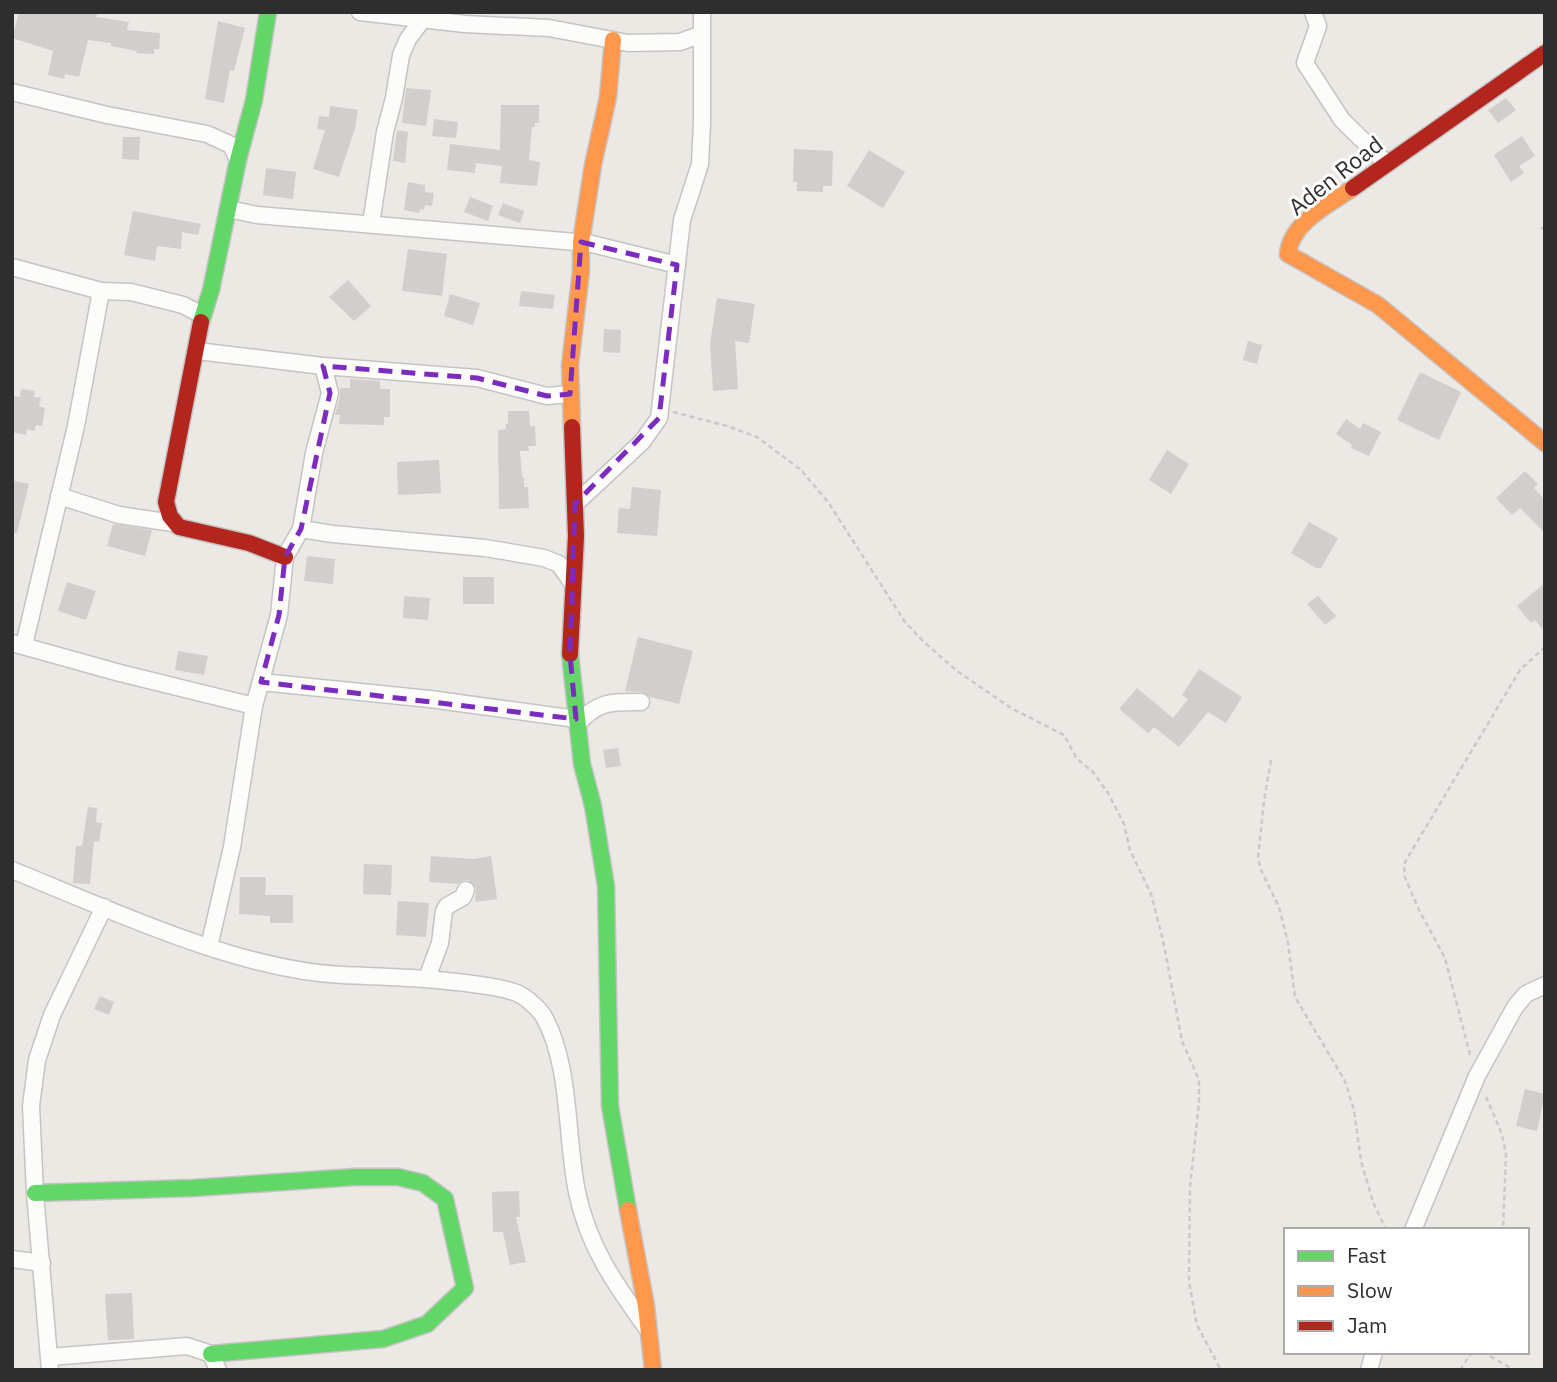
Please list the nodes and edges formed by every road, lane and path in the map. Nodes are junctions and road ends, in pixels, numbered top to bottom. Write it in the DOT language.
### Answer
graph roads {
  1 [pos="268,12"];
  2 [pos="360,12"];
  3 [pos="702,12"];
  4 [pos="1312,12"];
  5 [pos="423,19"];
  6 [pos="702,34"];
  7 [pos="613,40"];
  8 [pos="1545,52"];
  9 [pos="12,92"];
  10 [pos="238,160"];
  11 [pos="1387,163"];
  12 [pos="228,209"];
  13 [pos="371,224"];
  14 [pos="1545,227"];
  15 [pos="1541,229"];
  16 [pos="581,242"];
  17 [pos="677,265"];
  18 [pos="12,267"];
  19 [pos="102,291"];
  20 [pos="202,315"];
  21 [pos="197,351"];
  22 [pos="323,366"];
  23 [pos="570,394"];
  24 [pos="660,410"];
  25 [pos="1545,443"];
  26 [pos="60,496"];
  27 [pos="575,504"];
  28 [pos="173,523"];
  29 [pos="301,529"];
  30 [pos="285,557"];
  31 [pos="573,584"];
  32 [pos="18,644"];
  33 [pos="1545,647"];
  34 [pos="261,682"];
  35 [pos="641,702"];
  36 [pos="254,706"];
  37 [pos="577,721"];
  38 [pos="1271,761"];
  39 [pos="12,870"];
  40 [pos="466,890"];
  41 [pos="104,907"];
  42 [pos="209,947"];
  43 [pos="427,978"];
  44 [pos="1545,985"];
  45 [pos="1477,1076"];
  46 [pos="35,1193"];
  47 [pos="1385,1228"];
  48 [pos="1414,1228"];
  49 [pos="1503,1228"];
  50 [pos="12,1259"];
  51 [pos="42,1263"];
  52 [pos="648,1330"];
  53 [pos="211,1354"];
  54 [pos="1471,1354"];
  55 [pos="1486,1354"];
  56 [pos="50,1363"];
  57 [pos="218,1370"];
  58 [pos="653,1370"];
  59 [pos="1221,1370"];
  60 [pos="1460,1370"];
  61 [pos="1514,1370"];
  1 -- 10 [label="street"];
  2 -- 5 [label="street"];
  3 -- 6 [label="street"];
  4 -- 11 [label="street"];
  5 -- 7 [label="street"];
  5 -- 13 [label="street"];
  6 -- 7 [label="street"];
  6 -- 17 [label="street"];
  7 -- 16 [label="street"];
  8 -- 11 [label="street, Aden Road"];
  9 -- 10 [label="street"];
  10 -- 12 [label="street"];
  11 -- 25 [label="street, Aden Road"];
  12 -- 13 [label="street"];
  12 -- 20 [label="street"];
  13 -- 16 [label="street"];
  14 -- 15 [label="path"];
  16 -- 17 [label="street"];
  16 -- 23 [label="street"];
  17 -- 24 [label="street"];
  18 -- 19 [label="street"];
  19 -- 20 [label="street"];
  19 -- 26 [label="street"];
  20 -- 21 [label="street"];
  21 -- 22 [label="street"];
  21 -- 28 [label="street"];
  22 -- 23 [label="street"];
  22 -- 29 [label="street"];
  23 -- 27 [label="street"];
  24 -- 27 [label="street"];
  24 -- 59 [label="path"];
  26 -- 28 [label="street"];
  26 -- 32 [label="street"];
  27 -- 31 [label="street"];
  28 -- 30 [label="street"];
  29 -- 30 [label="street"];
  29 -- 31 [label="street"];
  30 -- 34 [label="street"];
  31 -- 37 [label="street"];
  32 -- 36 [label="street"];
  33 -- 45 [label="path"];
  34 -- 36 [label="street"];
  34 -- 37 [label="street"];
  35 -- 37 [label="street"];
  36 -- 42 [label="street"];
  37 -- 52 [label="street"];
  38 -- 47 [label="path"];
  39 -- 41 [label="street"];
  40 -- 43 [label="street"];
  41 -- 42 [label="street"];
  41 -- 46 [label="street"];
  42 -- 43 [label="street"];
  43 -- 52 [label="street"];
  44 -- 45 [label="street"];
  45 -- 48 [label="street"];
  45 -- 49 [label="path"];
  46 -- 51 [label="street"];
  46 -- 53 [label="street"];
  50 -- 51 [label="street"];
  51 -- 56 [label="street"];
  52 -- 58 [label="street"];
  53 -- 56 [label="street"];
  53 -- 57 [label="street"];
  54 -- 60 [label="path"];
  55 -- 61 [label="path"];
}
